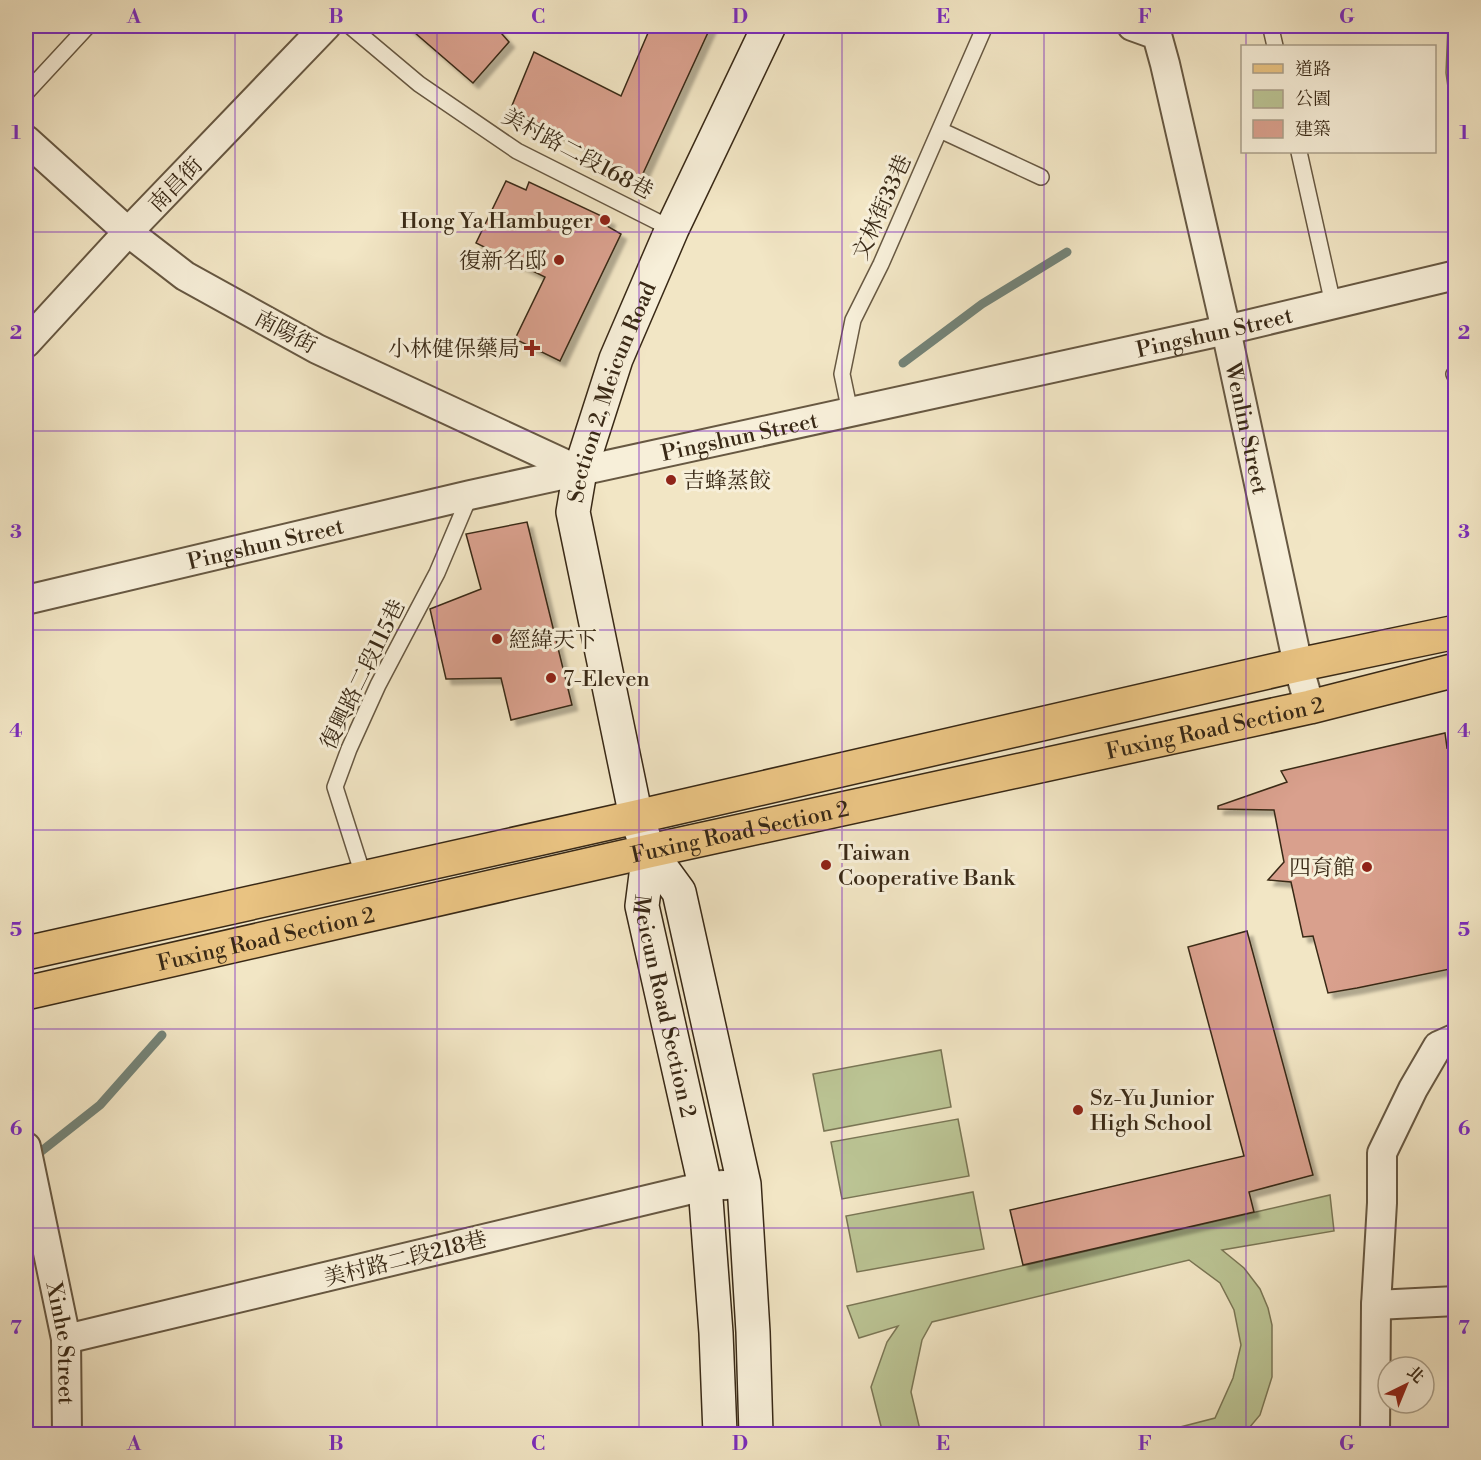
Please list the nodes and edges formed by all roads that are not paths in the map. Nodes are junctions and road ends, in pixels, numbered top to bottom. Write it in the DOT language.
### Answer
graph roads {
  1 [pos="88,26"];
  2 [pos="327,26"];
  3 [pos="350,26"];
  4 [pos="769,26"];
  5 [pos="985,26"];
  6 [pos="1149,29"];
  7 [pos="26,93"];
  8 [pos="940,130"];
  9 [pos="26,140"];
  10 [pos="1299,153"];
  11 [pos="1041,177"];
  12 [pos="672,229"];
  13 [pos="128,232"];
  14 [pos="1455,275"];
  15 [pos="1333,304"];
  16 [pos="1226,330"];
  17 [pos="26,343"];
  18 [pos="850,412"];
  19 [pos="580,471"];
  20 [pos="470,495"];
  21 [pos="26,600"];
  22 [pos="1455,632"];
  23 [pos="1298,665"];
  24 [pos="1455,670"];
  25 [pos="1310,707"];
  26 [pos="636,817"];
  27 [pos="649,851"];
  28 [pos="364,878"];
  29 [pos="26,953"];
  30 [pos="26,993"];
  31 [pos="1455,1038"];
  32 [pos="26,1147"];
  33 [pos="744,1185"];
  34 [pos="705,1186"];
  35 [pos="1455,1301"];
  36 [pos="1376,1305"];
  37 [pos="66,1339"];
  38 [pos="68,1434"];
  39 [pos="720,1434"];
  40 [pos="756,1434"];
  41 [pos="1375,1434"];
  1 -- 7 [label="lane"];
  2 -- 13 [label="street, 南昌街"];
  3 -- 12 [label="lane, 美村路二段168巷"];
  4 -- 12 [label="street, Section 2, Meicun Road"];
  5 -- 8 [label="lane, 文林街33巷"];
  6 -- 16 [label="street, Wenlin Street"];
  8 -- 11 [label="lane"];
  8 -- 18 [label="lane, 文林街33巷"];
  9 -- 13 [label="street, 南陽街"];
  10 -- 15 [label="lane"];
  12 -- 19 [label="street, Section 2, Meicun Road"];
  13 -- 17 [label="street, 南昌街"];
  13 -- 19 [label="street, 南陽街"];
  14 -- 15 [label="street, Pingshun Street"];
  15 -- 16 [label="street, Pingshun Street"];
  16 -- 18 [label="street, Pingshun Street"];
  16 -- 23 [label="street, Wenlin Street"];
  18 -- 19 [label="street, Pingshun Street"];
  19 -- 20 [label="street, Pingshun Street"];
  19 -- 26 [label="street, Section 2, Meicun Road"];
  20 -- 21 [label="street, Pingshun Street"];
  20 -- 28 [label="lane, 復興路二段115巷"];
  22 -- 23 [label="main road, Fuxing Road Section 2"];
  23 -- 25 [label="street, Wenlin Street"];
  23 -- 26 [label="main road, Fuxing Road Section 2"];
  24 -- 25 [label="main road, Fuxing Road Section 2"];
  25 -- 27 [label="main road, Fuxing Road Section 2"];
  26 -- 27 [label="street, Section 2, Meicun Road"];
  26 -- 28 [label="main road, Fuxing Road Section 2"];
  27 -- 30 [label="main road, Fuxing Road Section 2"];
  27 -- 33 [label="street, Meicun Road Section 2"];
  27 -- 34 [label="street, Meicun Road Section 2"];
  28 -- 29 [label="main road, Fuxing Road Section 2"];
  31 -- 36 [label="street"];
  32 -- 37 [label="street, Xinhe Street"];
  33 -- 34 [label="street, 美村路二段218巷"];
  33 -- 40 [label="street, Meicun Road Section 2"];
  34 -- 37 [label="street, 美村路二段218巷"];
  34 -- 39 [label="street, Meicun Road Section 2"];
  35 -- 36 [label="street"];
  36 -- 41 [label="street"];
  37 -- 38 [label="street, Xinhe Street"];
}
